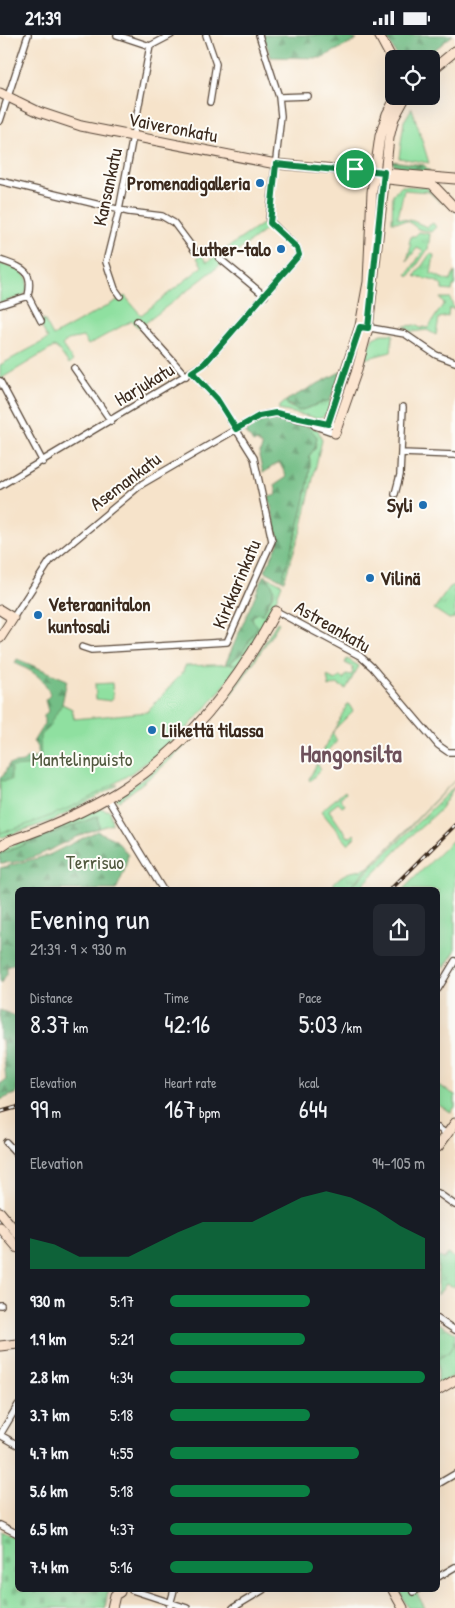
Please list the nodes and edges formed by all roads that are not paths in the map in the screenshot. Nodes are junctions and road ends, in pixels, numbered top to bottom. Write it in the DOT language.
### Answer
graph roads {
  1 [pos="28,35"];
  2 [pos="117,35"];
  3 [pos="170,35"];
  4 [pos="206,35"];
  5 [pos="259,35"];
  6 [pos="379,35"];
  7 [pos="150,46"];
  8 [pos="387,50"];
  9 [pos="455,51"];
  10 [pos="440,64"];
  11 [pos="4,95"];
  12 [pos="308,96"];
  13 [pos="279,97"];
  14 [pos="210,101"];
  15 [pos="393,105"];
  16 [pos="402,105"];
  17 [pos="0,121"];
  18 [pos="133,136"];
  19 [pos="276,164"];
  20 [pos="379,174"];
  21 [pos="455,179"];
  22 [pos="0,181"];
  23 [pos="453,202"];
  24 [pos="119,210"];
  25 [pos="195,251"];
  26 [pos="219,258"];
  27 [pos="0,260"];
  28 [pos="28,296"];
  29 [pos="120,296"];
  30 [pos="265,296"];
  31 [pos="0,305"];
  32 [pos="41,321"];
  33 [pos="137,321"];
  34 [pos="364,327"];
  35 [pos="455,362"];
  36 [pos="74,367"];
  37 [pos="192,372"];
  38 [pos="186,376"];
  39 [pos="0,381"];
  40 [pos="403,407"];
  41 [pos="111,421"];
  42 [pos="311,422"];
  43 [pos="334,427"];
  44 [pos="236,429"];
  45 [pos="401,453"];
  46 [pos="455,455"];
  47 [pos="43,462"];
  48 [pos="0,486"];
  49 [pos="396,494"];
  50 [pos="0,609"];
  51 [pos="276,611"];
  52 [pos="13,618"];
  53 [pos="0,637"];
  54 [pos="82,647"];
  55 [pos="455,752"];
  56 [pos="108,798"];
  57 [pos="5,841"];
  58 [pos="0,847"];
  59 [pos="161,887"];
  60 [pos="454,964"];
  61 [pos="440,986"];
  62 [pos="455,1123"];
  63 [pos="440,1129"];
  64 [pos="447,1134"];
  65 [pos="6,1142"];
  66 [pos="440,1144"];
  67 [pos="15,1152"];
  68 [pos="440,1194"];
  69 [pos="455,1205"];
  70 [pos="0,1212"];
  71 [pos="0,1227"];
  72 [pos="15,1230"];
  73 [pos="15,1244"];
  74 [pos="440,1320"];
  75 [pos="455,1330"];
  76 [pos="15,1344"];
  77 [pos="0,1346"];
  78 [pos="455,1380"];
  79 [pos="440,1390"];
  80 [pos="15,1410"];
  81 [pos="0,1435"];
  82 [pos="15,1443"];
  83 [pos="455,1474"];
  84 [pos="440,1484"];
  85 [pos="0,1525"];
  86 [pos="15,1533"];
  87 [pos="455,1567"];
  88 [pos="440,1576"];
  89 [pos="119,1592"];
  90 [pos="120,1592"];
  91 [pos="137,1592"];
  92 [pos="173,1592"];
  93 [pos="260,1592"];
  94 [pos="394,1592"];
  95 [pos="170,1605"];
  96 [pos="112,1608"];
  97 [pos="118,1608"];
  98 [pos="187,1608"];
  99 [pos="233,1608"];
  100 [pos="403,1608"];
  1 -- 11 [label="street"];
  2 -- 7 [label="street"];
  3 -- 7 [label="street"];
  4 -- 14 [label="street"];
  5 -- 13 [label="street"];
  6 -- 8 [label="main road"];
  7 -- 18 [label="street, Kansankatu"];
  9 -- 10 [label="main road"];
  11 -- 17 [label="street"];
  11 -- 18 [label="main road, Vaiveronkatu"];
  12 -- 13 [label="street"];
  13 -- 19 [label="street"];
  15 -- 20 [label="main road"];
  16 -- 20 [label="main road"];
  18 -- 19 [label="main road, Vaiveronkatu"];
  18 -- 24 [label="street, Kansankatu"];
  19 -- 20 [label="main road, Vaiveronkatu"];
  19 -- 30 [label="street, Harjukatu"];
  20 -- 21 [label="main road"];
  20 -- 23 [label="main road"];
  20 -- 34 [label="main road"];
  22 -- 24 [label="street"];
  24 -- 25 [label="street"];
  24 -- 29 [label="street, Kansankatu"];
  26 -- 30 [label="street"];
  27 -- 28 [label="street"];
  28 -- 31 [label="street"];
  28 -- 32 [label="street"];
  30 -- 37 [label="street, Harjukatu"];
  33 -- 38 [label="street"];
  34 -- 35 [label="street"];
  34 -- 43 [label="main road"];
  36 -- 41 [label="street"];
  37 -- 38 [label="street, Harjukatu"];
  37 -- 44 [label="street"];
  38 -- 41 [label="street, Harjukatu"];
  39 -- 47 [label="street"];
  40 -- 45 [label="street"];
  41 -- 47 [label="street, Harjukatu"];
  42 -- 43 [label="street, Asemankatu"];
  42 -- 43 [label="street, Asemankatu"];
  42 -- 44 [label="street, Asemankatu"];
  44 -- 52 [label="street, Asemankatu"];
  44 -- 54 [label="street, Kirkkarinkatu"];
  45 -- 46 [label="street"];
  45 -- 49 [label="street"];
  47 -- 48 [label="street, Harjukatu"];
  50 -- 52 [label="main road"];
  51 -- 55 [label="street, Astreankatu"];
  51 -- 56 [label="main road"];
  52 -- 53 [label="main road, Asemankatu"];
  56 -- 57 [label="main road"];
  56 -- 59 [label="street"];
  57 -- 58 [label="main road"];
  60 -- 61 [label="street"];
  62 -- 64 [label="main road"];
  63 -- 64 [label="street"];
  64 -- 66 [label="main road"];
  65 -- 67 [label="street"];
  68 -- 69 [label="street"];
  70 -- 72 [label="main road"];
  71 -- 73 [label="main road"];
  74 -- 75 [label="street"];
  76 -- 77 [label="main road"];
  78 -- 79 [label="main road"];
  80 -- 81 [label="street"];
  81 -- 82 [label="street"];
  83 -- 84 [label="street"];
  85 -- 86 [label="street"];
  87 -- 88 [label="street"];
  89 -- 96 [label="main road"];
  90 -- 97 [label="main road"];
  91 -- 95 [label="street"];
  92 -- 95 [label="street"];
  93 -- 99 [label="street"];
  94 -- 100 [label="main road"];
  95 -- 98 [label="street"];
}
